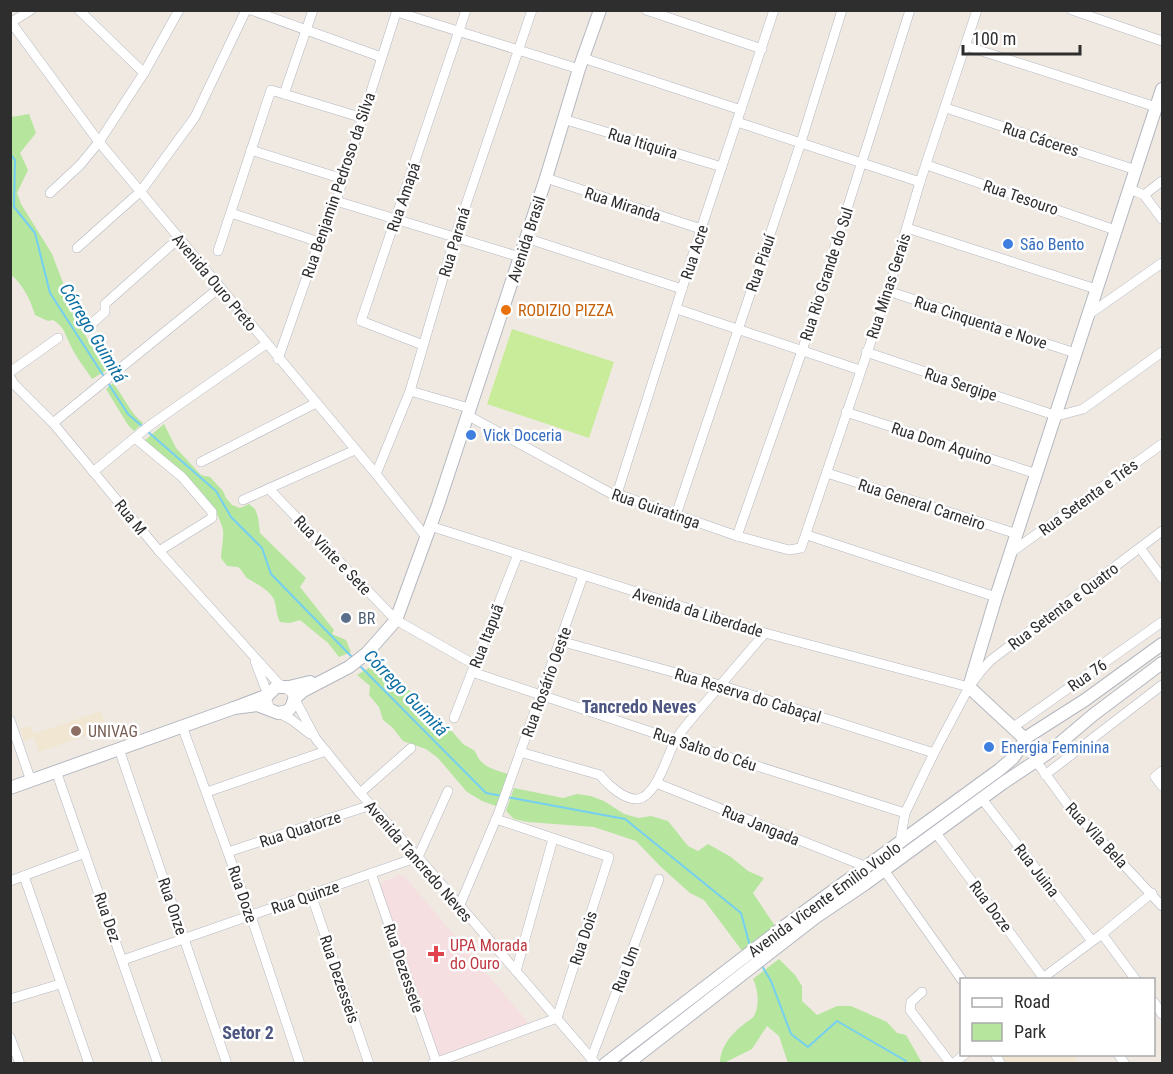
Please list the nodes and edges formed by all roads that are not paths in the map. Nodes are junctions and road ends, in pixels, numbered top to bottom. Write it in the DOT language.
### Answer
graph roads {
  1 [pos="31,10"];
  2 [pos="79,10"];
  3 [pos="246,10"];
  4 [pos="251,10"];
  5 [pos="313,10"];
  6 [pos="466,10"];
  7 [pos="532,10"];
  8 [pos="600,10"];
  9 [pos="646,10"];
  10 [pos="774,10"];
  11 [pos="843,10"];
  12 [pos="910,10"];
  13 [pos="977,10"];
  14 [pos="1072,10"];
  15 [pos="397,11"];
  16 [pos="176,12"];
  17 [pos="11,22"];
  18 [pos="306,31"];
  19 [pos="460,31"];
  20 [pos="1162,41"];
  21 [pos="966,46"];
  22 [pos="762,49"];
  23 [pos="518,51"];
  24 [pos="381,57"];
  25 [pos="581,64"];
  26 [pos="144,73"];
  27 [pos="1162,89"];
  28 [pos="284,94"];
  29 [pos="1156,107"];
  30 [pos="946,108"];
  31 [pos="741,110"];
  32 [pos="363,118"];
  33 [pos="563,119"];
  34 [pos="737,122"];
  35 [pos="99,142"];
  36 [pos="801,142"];
  37 [pos="251,150"];
  38 [pos="862,163"];
  39 [pos="927,165"];
  40 [pos="722,167"];
  41 [pos="1136,170"];
  42 [pos="546,178"];
  43 [pos="343,179"];
  44 [pos="1162,181"];
  45 [pos="920,182"];
  46 [pos="1130,189"];
  47 [pos="141,191"];
  48 [pos="50,192"];
  49 [pos="1144,195"];
  50 [pos="336,201"];
  51 [pos="231,213"];
  52 [pos="395,219"];
  53 [pos="1162,219"];
  54 [pos="907,228"];
  55 [pos="701,229"];
  56 [pos="1115,230"];
  57 [pos="455,237"];
  58 [pos="526,238"];
  59 [pos="178,239"];
  60 [pos="319,242"];
  61 [pos="77,248"];
  62 [pos="218,251"];
  63 [pos="520,257"];
  64 [pos="1162,263"];
  65 [pos="219,288"];
  66 [pos="682,289"];
  67 [pos="1096,289"];
  68 [pos="888,291"];
  69 [pos="677,309"];
  70 [pos="1088,315"];
  71 [pos="89,326"];
  72 [pos="737,330"];
  73 [pos="58,338"];
  74 [pos="266,344"];
  75 [pos="423,345"];
  76 [pos="802,351"];
  77 [pos="866,352"];
  78 [pos="1162,352"];
  79 [pos="1075,353"];
  80 [pos="278,359"];
  81 [pos="860,370"];
  82 [pos="10,372"];
  83 [pos="12,382"];
  84 [pos="410,391"];
  85 [pos="316,403"];
  86 [pos="468,411"];
  87 [pos="846,412"];
  88 [pos="1057,416"];
  89 [pos="53,423"];
  90 [pos="137,436"];
  91 [pos="1162,444"];
  92 [pos="355,450"];
  93 [pos="201,462"];
  94 [pos="93,472"];
  95 [pos="827,473"];
  96 [pos="376,474"];
  97 [pos="1037,474"];
  98 [pos="269,489"];
  99 [pos="617,494"];
  100 [pos="243,500"];
  101 [pos="676,515"];
  102 [pos="428,531"];
  103 [pos="1162,531"];
  104 [pos="1017,534"];
  105 [pos="807,535"];
  106 [pos="737,536"];
  107 [pos="1140,548"];
  108 [pos="159,551"];
  109 [pos="1013,551"];
  110 [pos="518,554"];
  111 [pos="583,576"];
  112 [pos="1162,578"];
  113 [pos="996,597"];
  114 [pos="396,620"];
  115 [pos="1162,622"];
  116 [pos="765,633"];
  117 [pos="560,641"];
  118 [pos="1162,644"];
  119 [pos="254,656"];
  120 [pos="1162,663"];
  121 [pos="474,669"];
  122 [pos="329,676"];
  123 [pos="720,685"];
  124 [pos="1162,685"];
  125 [pos="285,687"];
  126 [pos="969,687"];
  127 [pos="268,695"];
  128 [pos="542,696"];
  129 [pos="294,699"];
  130 [pos="234,708"];
  131 [pos="275,712"];
  132 [pos="454,718"];
  133 [pos="10,720"];
  134 [pos="182,726"];
  135 [pos="1012,728"];
  136 [pos="1037,731"];
  137 [pos="316,739"];
  138 [pos="675,740"];
  139 [pos="1024,742"];
  140 [pos="411,747"];
  141 [pos="119,749"];
  142 [pos="326,751"];
  143 [pos="1051,751"];
  144 [pos="520,752"];
  145 [pos="934,753"];
  146 [pos="1036,761"];
  147 [pos="56,771"];
  148 [pos="1162,771"];
  149 [pos="1045,775"];
  150 [pos="31,781"];
  151 [pos="656,783"];
  152 [pos="1162,786"];
  153 [pos="10,788"];
  154 [pos="448,791"];
  155 [pos="207,792"];
  156 [pos="360,794"];
  157 [pos="982,799"];
  158 [pos="371,805"];
  159 [pos="905,813"];
  160 [pos="498,815"];
  161 [pos="936,833"];
  162 [pos="553,839"];
  163 [pos="900,842"];
  164 [pos="228,852"];
  165 [pos="85,853"];
  166 [pos="418,857"];
  167 [pos="867,867"];
  168 [pos="884,870"];
  169 [pos="372,873"];
  170 [pos="24,876"];
  171 [pos="659,879"];
  172 [pos="10,881"];
  173 [pos="1152,893"];
  174 [pos="311,894"];
  175 [pos="1162,906"];
  176 [pos="459,907"];
  177 [pos="250,916"];
  178 [pos="1102,934"];
  179 [pos="184,939"];
  180 [pos="1092,941"];
  181 [pos="769,945"];
  182 [pos="123,960"];
  183 [pos="738,969"];
  184 [pos="516,971"];
  185 [pos="1053,971"];
  186 [pos="961,978"];
  187 [pos="1045,978"];
  188 [pos="1058,978"];
  189 [pos="1135,978"];
  190 [pos="60,984"];
  191 [pos="922,992"];
  192 [pos="10,999"];
  193 [pos="557,1018"];
  194 [pos="10,1037"];
  195 [pos="593,1061"];
  196 [pos="435,1063"];
  197 [pos="20,1064"];
  198 [pos="89,1064"];
  199 [pos="158,1064"];
  200 [pos="227,1064"];
  201 [pos="300,1064"];
  202 [pos="369,1064"];
  203 [pos="605,1064"];
  204 [pos="627,1064"];
  205 [pos="952,1064"];
  1 -- 17 [label="street"];
  2 -- 26 [label="street"];
  3 -- 47 [label="street"];
  4 -- 18 [label="street"];
  5 -- 18 [label="street"];
  6 -- 19 [label="street, Rua Amapá"];
  7 -- 23 [label="street, Rua Paraná"];
  8 -- 25 [label="main road, Avenida Brasil"];
  9 -- 22 [label="street"];
  10 -- 22 [label="street, Rua Acre"];
  11 -- 36 [label="street, Rua Piauí"];
  12 -- 38 [label="street, Rua Rio Grande do Sul"];
  13 -- 21 [label="street, Rua Minas Gerais"];
  14 -- 20 [label="street"];
  15 -- 19 [label="street"];
  15 -- 24 [label="street, Rua Benjamin Pedroso da Silva"];
  16 -- 26 [label="street"];
  17 -- 35 [label="street, Avenida Ouro Preto"];
  18 -- 24 [label="street"];
  18 -- 28 [label="street"];
  19 -- 23 [label="street"];
  19 -- 52 [label="street, Rua Amapá"];
  21 -- 29 [label="street"];
  21 -- 30 [label="street, Rua Minas Gerais"];
  22 -- 31 [label="street, Rua Acre"];
  23 -- 25 [label="street"];
  23 -- 57 [label="street, Rua Paraná"];
  24 -- 32 [label="street, Rua Benjamin Pedroso da Silva"];
  25 -- 31 [label="street"];
  25 -- 33 [label="main road, Avenida Brasil"];
  26 -- 35 [label="street"];
  27 -- 29 [label="main road"];
  28 -- 32 [label="street"];
  28 -- 37 [label="street"];
  29 -- 41 [label="main road"];
  30 -- 39 [label="street, Rua Minas Gerais"];
  30 -- 41 [label="street, Rua Cáceres"];
  31 -- 34 [label="street, Rua Acre"];
  32 -- 43 [label="street, Rua Benjamin Pedroso da Silva"];
  33 -- 40 [label="street, Rua Itiquira"];
  33 -- 42 [label="main road, Avenida Brasil"];
  34 -- 36 [label="street"];
  34 -- 40 [label="street, Rua Acre"];
  35 -- 47 [label="street, Avenida Ouro Preto"];
  35 -- 48 [label="street"];
  36 -- 38 [label="street"];
  36 -- 72 [label="street, Rua Piauí"];
  37 -- 43 [label="street"];
  37 -- 51 [label="street"];
  38 -- 45 [label="street"];
  38 -- 76 [label="street, Rua Rio Grande do Sul"];
  39 -- 45 [label="street, Rua Minas Gerais"];
  39 -- 56 [label="street, Rua Tesouro"];
  40 -- 55 [label="street, Rua Acre"];
  41 -- 46 [label="main road"];
  42 -- 55 [label="street, Rua Miranda"];
  42 -- 58 [label="main road, Avenida Brasil"];
  43 -- 50 [label="street, Rua Benjamin Pedroso da Silva"];
  44 -- 49 [label="street"];
  45 -- 54 [label="street, Rua Minas Gerais"];
  46 -- 49 [label="street"];
  46 -- 56 [label="main road"];
  47 -- 59 [label="street, Avenida Ouro Preto"];
  47 -- 61 [label="street"];
  49 -- 53 [label="street"];
  50 -- 52 [label="street"];
  50 -- 60 [label="street, Rua Benjamin Pedroso da Silva"];
  51 -- 60 [label="street"];
  51 -- 62 [label="street"];
  52 -- 57 [label="street"];
  52 -- 75 [label="street, Rua Amapá"];
  54 -- 67 [label="street"];
  54 -- 68 [label="street, Rua Minas Gerais"];
  55 -- 66 [label="street, Rua Acre"];
  56 -- 67 [label="main road"];
  57 -- 63 [label="street"];
  57 -- 75 [label="street, Rua Paraná"];
  58 -- 63 [label="main road, Avenida Brasil"];
  58 -- 66 [label="street"];
  59 -- 65 [label="street, Avenida Ouro Preto"];
  59 -- 71 [label="street"];
  60 -- 80 [label="street, Rua Benjamin Pedroso da Silva"];
  63 -- 86 [label="main road, Avenida Brasil"];
  64 -- 70 [label="street"];
  65 -- 74 [label="street, Avenida Ouro Preto"];
  65 -- 89 [label="street"];
  66 -- 69 [label="street, Rua Acre"];
  67 -- 70 [label="main road"];
  68 -- 77 [label="street, Rua Minas Gerais"];
  68 -- 79 [label="street, Rua Cinquenta e Nove"];
  69 -- 72 [label="street"];
  69 -- 99 [label="street, Rua Acre"];
  70 -- 79 [label="main road"];
  72 -- 76 [label="street"];
  72 -- 101 [label="street, Rua Piauí"];
  73 -- 82 [label="street"];
  74 -- 80 [label="street, Avenida Ouro Preto"];
  74 -- 90 [label="street"];
  75 -- 84 [label="street, Rua Paraná"];
  76 -- 81 [label="street"];
  76 -- 106 [label="street, Rua Rio Grande do Sul"];
  77 -- 81 [label="street, Rua Minas Gerais"];
  77 -- 88 [label="street, Rua Sergipe"];
  78 -- 88 [label="street"];
  79 -- 88 [label="main road"];
  80 -- 85 [label="street, Avenida Ouro Preto"];
  81 -- 87 [label="street, Rua Minas Gerais"];
  83 -- 89 [label="street, Rua M"];
  84 -- 86 [label="street, Rua Guiratinga"];
  84 -- 96 [label="street, Rua Paraná"];
  85 -- 92 [label="street, Avenida Ouro Preto"];
  85 -- 93 [label="street"];
  86 -- 99 [label="street, Rua Guiratinga"];
  86 -- 102 [label="main road, Avenida Brasil"];
  87 -- 95 [label="street, Rua Minas Gerais"];
  87 -- 97 [label="street, Rua Dom Aquino"];
  88 -- 97 [label="main road"];
  89 -- 94 [label="street, Rua M"];
  90 -- 94 [label="street"];
  90 -- 108 [label="street"];
  91 -- 109 [label="street, Rua Setenta e Três"];
  92 -- 96 [label="street, Avenida Ouro Preto"];
  92 -- 98 [label="street"];
  94 -- 108 [label="street, Rua M"];
  95 -- 104 [label="street, Rua General Carneiro"];
  95 -- 105 [label="street, Rua Minas Gerais"];
  96 -- 102 [label="street, Avenida Ouro Preto"];
  97 -- 104 [label="main road"];
  98 -- 100 [label="street"];
  98 -- 114 [label="street, Rua Vinte e Sete"];
  99 -- 101 [label="street, Rua Guiratinga"];
  101 -- 106 [label="street, Rua Guiratinga"];
  102 -- 110 [label="street, Avenida da Liberdade"];
  102 -- 114 [label="main road, Avenida Brasil"];
  103 -- 107 [label="street, Rua Setenta e Quatro"];
  104 -- 109 [label="main road"];
  105 -- 106 [label="street, Rua Guiratinga"];
  105 -- 113 [label="street"];
  107 -- 112 [label="street"];
  107 -- 126 [label="street, Rua Setenta e Quatro"];
  108 -- 119 [label="street, Rua M"];
  109 -- 113 [label="main road"];
  110 -- 111 [label="street, Avenida da Liberdade"];
  110 -- 121 [label="street, Rua Itapuã"];
  111 -- 116 [label="street, Avenida da Liberdade"];
  111 -- 117 [label="street, Rua Rosário Oeste"];
  113 -- 126 [label="main road"];
  114 -- 121 [label="street, Rua Salto do Céu"];
  114 -- 122 [label="main road, Avenida Brasil"];
  115 -- 135 [label="street, Rua 76"];
  116 -- 123 [label="street"];
  116 -- 126 [label="street, Avenida da Liberdade"];
  117 -- 123 [label="street, Rua Reserva do Cabaçal"];
  117 -- 128 [label="street, Rua Rosário Oeste"];
  118 -- 136 [label="main road, Avenida Vicente Emilio Vuolo"];
  119 -- 125 [label="street, Rua M"];
  119 -- 127 [label="street"];
  120 -- 143 [label="main road, Avenida Vicente Emilio Vuolo"];
  121 -- 128 [label="street, Rua Salto do Céu"];
  121 -- 132 [label="street, Rua Itapuã"];
  122 -- 125 [label="main road, Avenida Brasil"];
  122 -- 129 [label="main road, Avenida Brasil"];
  123 -- 138 [label="street"];
  123 -- 145 [label="street, Rua Reserva do Cabaçal"];
  124 -- 149 [label="street"];
  125 -- 127 [label="main road, Avenida Brasil"];
  125 -- 129 [label="street"];
  126 -- 135 [label="main road"];
  126 -- 145 [label="street, Rua Setenta e Quatro"];
  127 -- 130 [label="main road, Avenida Brasil"];
  127 -- 131 [label="street"];
  128 -- 138 [label="street, Rua Salto do Céu"];
  128 -- 144 [label="street, Rua Rosário Oeste"];
  129 -- 131 [label="main road, Avenida Brasil"];
  129 -- 137 [label="street"];
  130 -- 131 [label="main road, Avenida Brasil"];
  130 -- 134 [label="main road, Avenida Brasil"];
  131 -- 137 [label="street"];
  133 -- 150 [label="street"];
  134 -- 141 [label="main road, Avenida Brasil"];
  134 -- 155 [label="street, Rua Doze"];
  135 -- 139 [label="main road"];
  136 -- 139 [label="main road, Avenida Vicente Emilio Vuolo"];
  136 -- 143 [label="main road"];
  137 -- 142 [label="street, Avenida Tancredo Neves"];
  138 -- 151 [label="street"];
  138 -- 159 [label="street, Rua Salto do Céu"];
  139 -- 146 [label="main road"];
  139 -- 163 [label="main road, Avenida Vicente Emilio Vuolo"];
  140 -- 156 [label="street"];
  141 -- 147 [label="main road, Avenida Brasil"];
  141 -- 179 [label="street, Rua Onze"];
  142 -- 155 [label="street"];
  142 -- 156 [label="street, Avenida Tancredo Neves"];
  143 -- 146 [label="main road, Avenida Vicente Emilio Vuolo"];
  144 -- 151 [label="street"];
  144 -- 160 [label="street, Rua Rosário Oeste"];
  145 -- 159 [label="street, Rua Setenta e Quatro"];
  146 -- 149 [label="street, Rua Vila Bela"];
  146 -- 157 [label="main road, Avenida Vicente Emilio Vuolo"];
  147 -- 150 [label="main road, Avenida Brasil"];
  147 -- 165 [label="street, Rua Dez"];
  148 -- 152 [label="street"];
  149 -- 173 [label="street, Rua Vila Bela"];
  150 -- 153 [label="main road, Avenida Brasil"];
  151 -- 167 [label="street, Rua Jangada"];
  154 -- 166 [label="street"];
  155 -- 164 [label="street, Rua Doze"];
  156 -- 158 [label="street, Avenida Tancredo Neves"];
  157 -- 161 [label="main road, Avenida Vicente Emilio Vuolo"];
  157 -- 180 [label="street, Rua Juina"];
  158 -- 164 [label="street, Rua Quatorze"];
  158 -- 166 [label="street, Avenida Tancredo Neves"];
  159 -- 163 [label="street, Rua Setenta e Quatro"];
  160 -- 162 [label="street"];
  160 -- 176 [label="street"];
  161 -- 168 [label="main road, Avenida Vicente Emilio Vuolo"];
  161 -- 187 [label="street, Rua Doze"];
  162 -- 184 [label="street"];
  162 -- 193 [label="street, Rua Dois"];
  163 -- 167 [label="main road, Avenida Vicente Emilio Vuolo"];
  164 -- 177 [label="street, Rua Doze"];
  165 -- 170 [label="street"];
  165 -- 182 [label="street, Rua Dez"];
  166 -- 169 [label="street, Rua Quinze"];
  166 -- 176 [label="street, Avenida Tancredo Neves"];
  167 -- 181 [label="main road, Avenida Vicente Emilio Vuolo"];
  168 -- 181 [label="main road, Avenida Vicente Emilio Vuolo"];
  168 -- 186 [label="street"];
  169 -- 174 [label="street, Rua Quinze"];
  169 -- 196 [label="street, Rua Dezessete"];
  170 -- 172 [label="street"];
  170 -- 190 [label="street"];
  171 -- 195 [label="street, Rua Um"];
  173 -- 175 [label="street, Rua Vila Bela"];
  173 -- 178 [label="street"];
  174 -- 177 [label="street, Rua Quinze"];
  174 -- 202 [label="street, Rua Dezesseis"];
  176 -- 184 [label="street, Avenida Tancredo Neves"];
  177 -- 179 [label="street, Rua Quinze"];
  177 -- 201 [label="street, Rua Doze"];
  178 -- 180 [label="street"];
  178 -- 189 [label="street"];
  179 -- 182 [label="street, Rua Quinze"];
  179 -- 200 [label="street, Rua Onze"];
  180 -- 185 [label="street"];
  181 -- 183 [label="main road, Avenida Vicente Emilio Vuolo"];
  182 -- 199 [label="street, Rua Dez"];
  183 -- 203 [label="main road, Avenida Vicente Emilio Vuolo"];
  183 -- 204 [label="main road, Avenida Vicente Emilio Vuolo"];
  184 -- 193 [label="street, Avenida Tancredo Neves"];
  185 -- 187 [label="street"];
  185 -- 188 [label="street"];
  190 -- 192 [label="street"];
  190 -- 198 [label="street"];
  191 -- 205 [label="street"];
  193 -- 195 [label="street, Avenida Tancredo Neves"];
  193 -- 196 [label="street"];
  194 -- 197 [label="street"];
}
